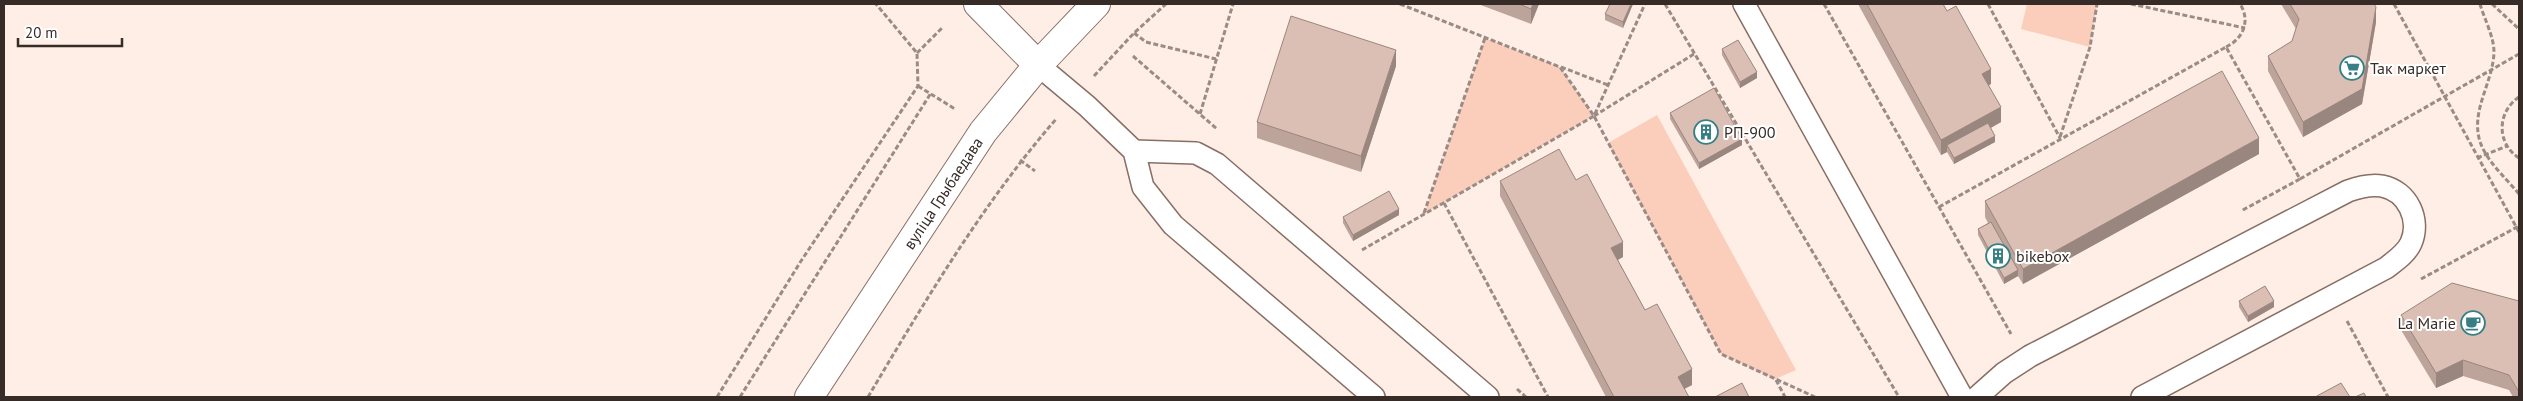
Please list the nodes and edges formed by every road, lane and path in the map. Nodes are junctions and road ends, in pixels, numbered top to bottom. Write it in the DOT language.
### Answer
graph roads {
  1 [pos="876,4"];
  2 [pos="978,4"];
  3 [pos="1096,4"];
  4 [pos="1166,4"];
  5 [pos="1233,4"];
  6 [pos="1400,4"];
  7 [pos="1645,4"];
  8 [pos="1665,4"];
  9 [pos="1744,4"];
  10 [pos="1824,4"];
  11 [pos="1988,4"];
  12 [pos="2097,4"];
  13 [pos="2131,4"];
  14 [pos="2240,4"];
  15 [pos="2394,4"];
  16 [pos="2480,4"];
  17 [pos="2492,4"];
  18 [pos="942,28"];
  19 [pos="2245,28"];
  20 [pos="2519,29"];
  21 [pos="1134,33"];
  22 [pos="1485,38"];
  23 [pos="2226,47"];
  24 [pos="917,52"];
  25 [pos="1694,54"];
  26 [pos="2519,54"];
  27 [pos="1216,59"];
  28 [pos="1038,65"];
  29 [pos="1560,67"];
  30 [pos="2492,70"];
  31 [pos="1608,85"];
  32 [pos="918,86"];
  33 [pos="931,93"];
  34 [pos="1076,97"];
  35 [pos="2444,97"];
  36 [pos="2519,97"];
  37 [pos="954,109"];
  38 [pos="1200,114"];
  39 [pos="1594,116"];
  40 [pos="2060,138"];
  41 [pos="2506,146"];
  42 [pos="1134,151"];
  43 [pos="2486,155"];
  44 [pos="2478,158"];
  45 [pos="2519,158"];
  46 [pos="1020,160"];
  47 [pos="1035,171"];
  48 [pos="2300,179"];
  49 [pos="2519,194"];
  50 [pos="1444,203"];
  51 [pos="1939,206"];
  52 [pos="2239,212"];
  53 [pos="1424,214"];
  54 [pos="2518,227"];
  55 [pos="2519,232"];
  56 [pos="1357,252"];
  57 [pos="2414,283"];
  58 [pos="2355,315"];
  59 [pos="2346,320"];
  60 [pos="2337,324"];
  61 [pos="2021,332"];
  62 [pos="1775,379"];
  63 [pos="717,397"];
  64 [pos="740,397"];
  65 [pos="808,397"];
  66 [pos="868,397"];
  67 [pos="1374,397"];
  68 [pos="1488,397"];
  69 [pos="1548,397"];
  70 [pos="1784,397"];
  71 [pos="1815,397"];
  72 [pos="1898,397"];
  73 [pos="1962,397"];
  74 [pos="1977,397"];
  75 [pos="2142,397"];
  76 [pos="2388,397"];
  1 -- 24 [label="path"];
  2 -- 28 [label="street"];
  3 -- 28 [label="street, вуліца Грыбаедава"];
  4 -- 21 [label="path"];
  5 -- 27 [label="path"];
  6 -- 22 [label="path"];
  7 -- 31 [label="path"];
  8 -- 25 [label="path"];
  9 -- 73 [label="lane"];
  10 -- 51 [label="path"];
  11 -- 40 [label="path"];
  12 -- 40 [label="path"];
  13 -- 19 [label="path"];
  14 -- 19 [label="path"];
  15 -- 35 [label="path"];
  16 -- 30 [label="path"];
  17 -- 20 [label="path"];
  18 -- 24 [label="path"];
  19 -- 23 [label="path"];
  21 -- 27 [label="path"];
  21 -- 34 [label="path"];
  22 -- 29 [label="path"];
  22 -- 53 [label="path"];
  23 -- 40 [label="path"];
  23 -- 48 [label="path"];
  24 -- 32 [label="path"];
  25 -- 39 [label="path"];
  25 -- 72 [label="path"];
  26 -- 30 [label="path"];
  27 -- 38 [label="path"];
  28 -- 34 [label="lane"];
  28 -- 65 [label="street, вуліца Грыбаедава"];
  29 -- 31 [label="path"];
  29 -- 39 [label="path"];
  30 -- 35 [label="path"];
  30 -- 43 [label="path"];
  31 -- 39 [label="path"];
  32 -- 33 [label="path"];
  32 -- 63 [label="path"];
  33 -- 37 [label="path"];
  33 -- 64 [label="path"];
  34 -- 42 [label="lane"];
  34 -- 46 [label="path"];
  35 -- 44 [label="path"];
  35 -- 48 [label="path"];
  36 -- 41 [label="path"];
  39 -- 50 [label="path"];
  39 -- 62 [label="path"];
  40 -- 51 [label="path"];
  41 -- 43 [label="path"];
  41 -- 45 [label="path"];
  42 -- 67 [label="lane"];
  42 -- 68 [label="lane"];
  43 -- 44 [label="path"];
  43 -- 49 [label="path"];
  44 -- 54 [label="path"];
  46 -- 47 [label="path"];
  46 -- 66 [label="path"];
  48 -- 52 [label="path"];
  50 -- 53 [label="path"];
  50 -- 69 [label="path"];
  51 -- 61 [label="path"];
  53 -- 56 [label="path"];
  54 -- 55 [label="path"];
  54 -- 57 [label="path"];
  58 -- 59 [label="path"];
  59 -- 60 [label="path"];
  59 -- 76 [label="path"];
  62 -- 70 [label="path"];
  62 -- 71 [label="path"];
  74 -- 75 [label="lane"];
}
